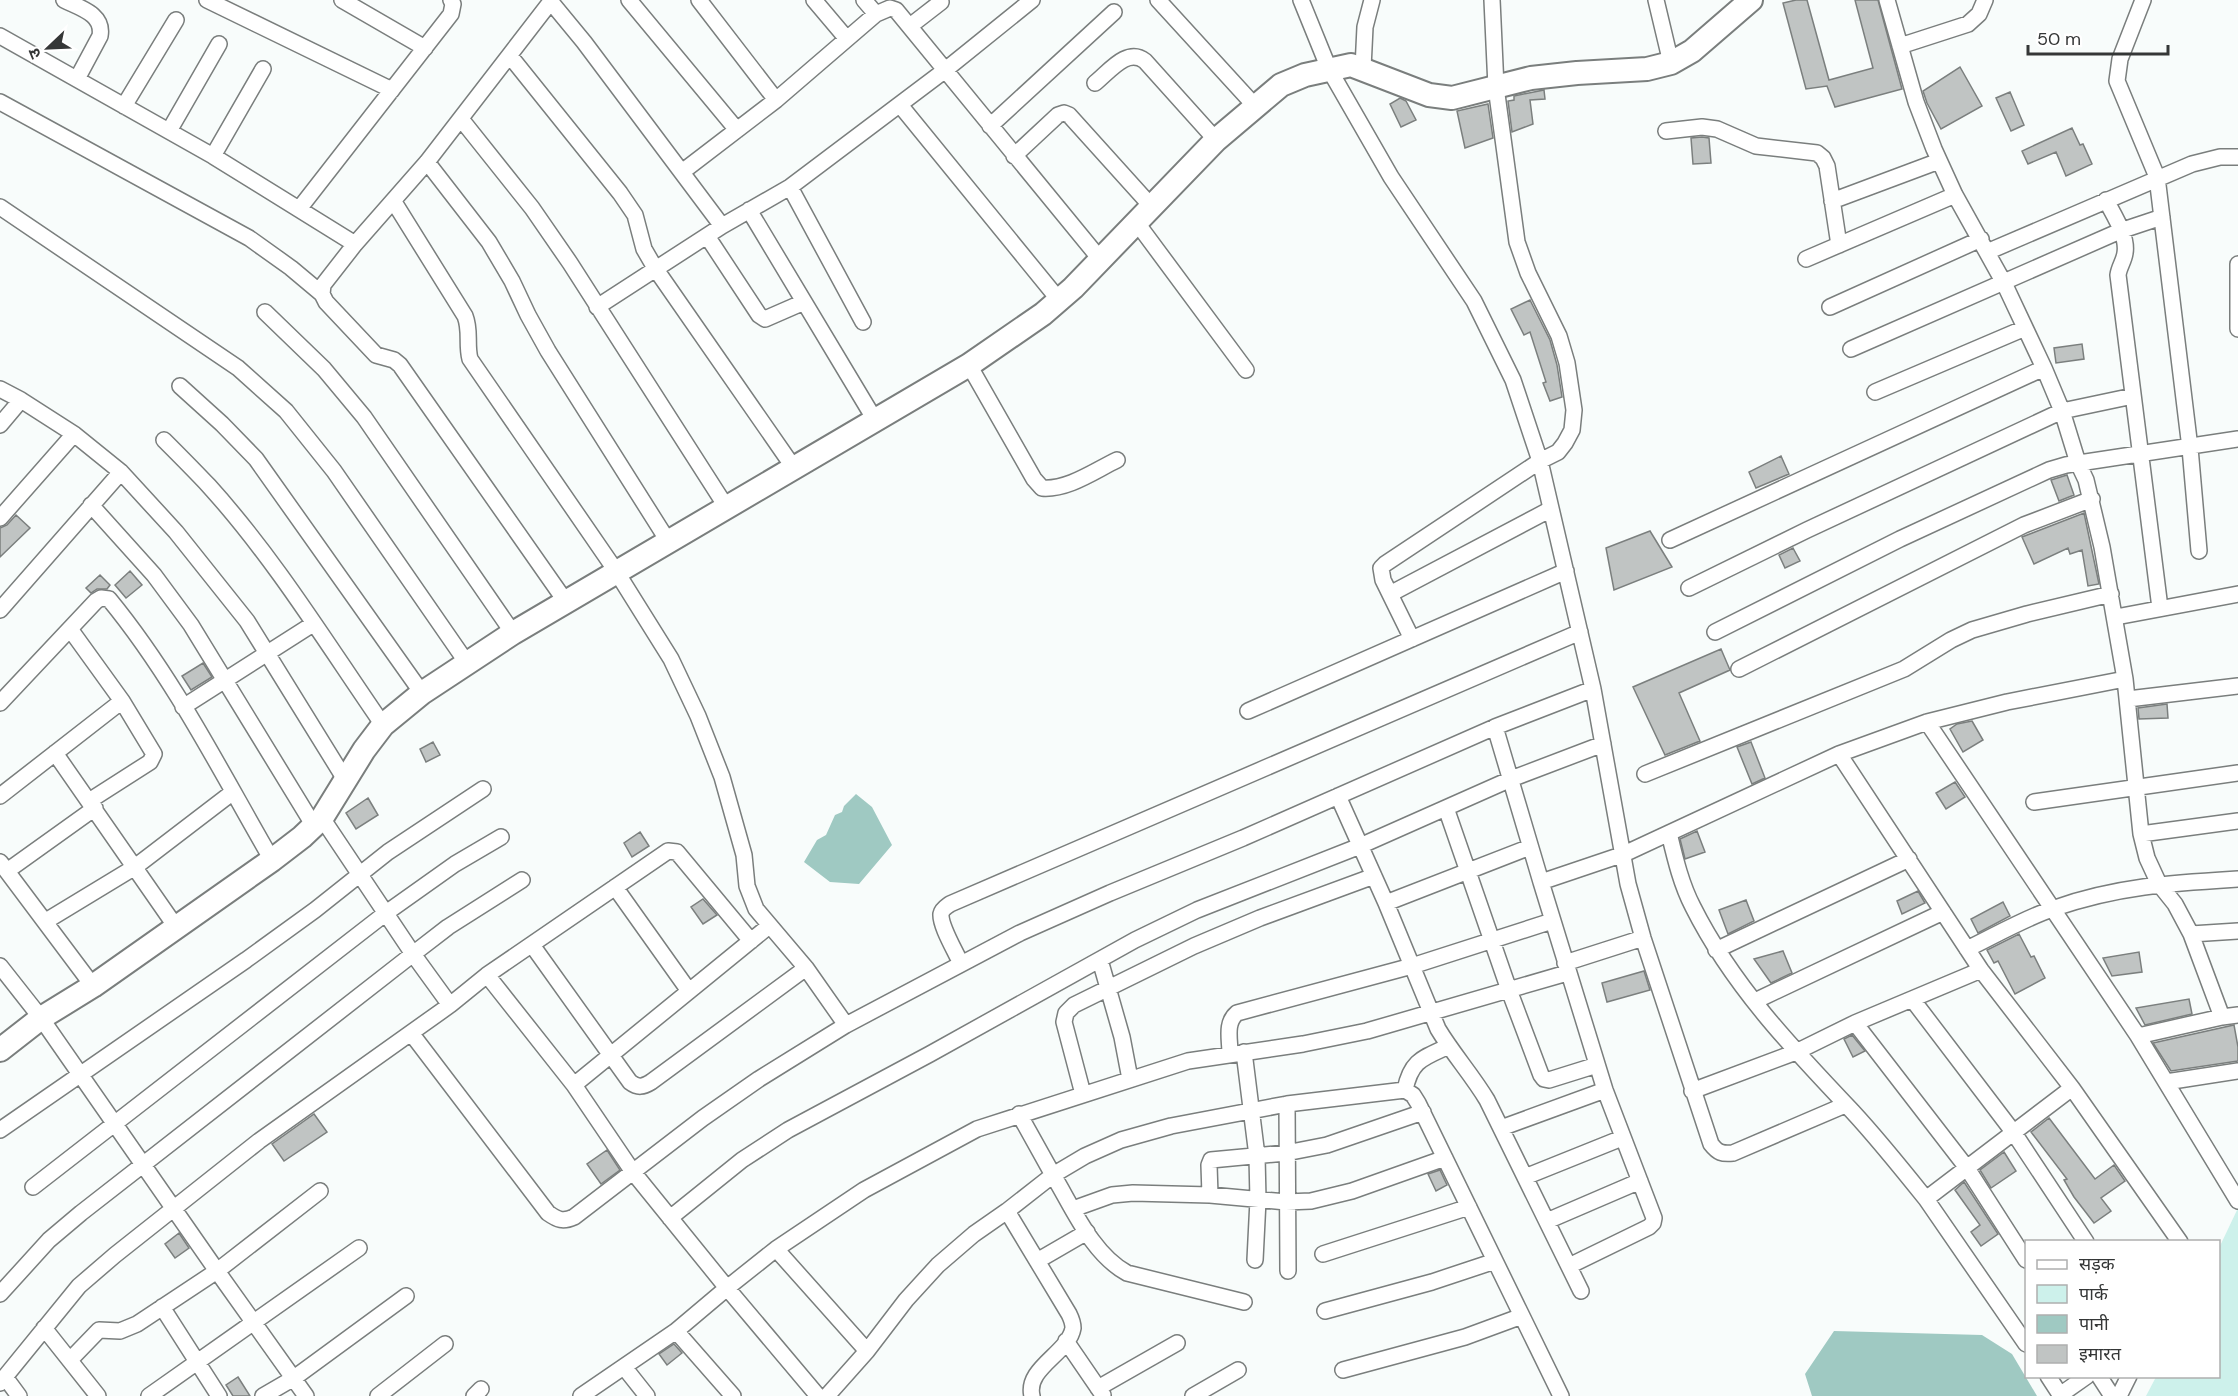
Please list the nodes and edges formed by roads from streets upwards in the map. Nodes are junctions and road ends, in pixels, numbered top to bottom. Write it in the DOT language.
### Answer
graph roads {
  1 [pos="64,0"];
  2 [pos="207,0"];
  3 [pos="342,0"];
  4 [pos="451,0"];
  5 [pos="629,0"];
  6 [pos="699,0"];
  7 [pos="814,0"];
  8 [pos="864,0"];
  9 [pos="942,0"];
  10 [pos="1032,0"];
  11 [pos="1158,0"];
  12 [pos="1301,0"];
  13 [pos="1372,0"];
  14 [pos="1491,0"];
  15 [pos="1656,0"];
  16 [pos="1751,0"];
  17 [pos="1887,0"];
  18 [pos="1985,0"];
  19 [pos="2143,0"];
  20 [pos="551,1"];
  21 [pos="1114,12"];
  22 [pos="876,14"];
  23 [pos="176,20"];
  24 [pos="910,26"];
  25 [pos="0,36"];
  26 [pos="847,39"];
  27 [pos="219,44"];
  28 [pos="1900,46"];
  29 [pos="425,48"];
  30 [pos="510,56"];
  31 [pos="1671,63"];
  32 [pos="1346,67"];
  33 [pos="263,69"];
  34 [pos="944,71"];
  35 [pos="77,80"];
  36 [pos="1095,83"];
  37 [pos="1496,87"];
  38 [pos="392,90"];
  39 [pos="776,100"];
  40 [pos="0,102"];
  41 [pos="900,105"];
  42 [pos="124,106"];
  43 [pos="1255,106"];
  44 [pos="461,119"];
  45 [pos="990,126"];
  46 [pos="737,130"];
  47 [pos="168,131"];
  48 [pos="1666,131"];
  49 [pos="1216,140"];
  50 [pos="213,156"];
  51 [pos="1014,156"];
  52 [pos="2238,157"];
  53 [pos="427,162"];
  54 [pos="1939,162"];
  55 [pos="682,172"];
  56 [pos="2157,177"];
  57 [pos="790,187"];
  58 [pos="1955,195"];
  59 [pos="2106,200"];
  60 [pos="1832,201"];
  61 [pos="394,202"];
  62 [pos="0,207"];
  63 [pos="299,209"];
  64 [pos="749,210"];
  65 [pos="1144,215"];
  66 [pos="2162,217"];
  67 [pos="722,226"];
  68 [pos="2120,231"];
  69 [pos="707,236"];
  70 [pos="355,244"];
  71 [pos="1839,245"];
  72 [pos="1984,245"];
  73 [pos="1100,259"];
  74 [pos="1806,259"];
  75 [pos="2238,264"];
  76 [pos="655,268"];
  77 [pos="2004,283"];
  78 [pos="322,294"];
  79 [pos="1059,300"];
  80 [pos="804,302"];
  81 [pos="597,307"];
  82 [pos="1830,307"];
  83 [pos="265,312"];
  84 [pos="863,322"];
  85 [pos="2025,328"];
  86 [pos="2238,329"];
  87 [pos="1851,349"];
  88 [pos="969,365"];
  89 [pos="2044,368"];
  90 [pos="1246,370"];
  91 [pos="180,386"];
  92 [pos="0,389"];
  93 [pos="1875,392"];
  94 [pos="2133,396"];
  95 [pos="21,400"];
  96 [pos="2062,411"];
  97 [pos="875,420"];
  98 [pos="0,425"];
  99 [pos="74,434"];
  100 [pos="164,440"];
  101 [pos="2238,440"];
  102 [pos="2190,448"];
  103 [pos="2140,454"];
  104 [pos="1548,457"];
  105 [pos="1117,460"];
  106 [pos="2078,463"];
  107 [pos="794,468"];
  108 [pos="121,472"];
  109 [pos="2092,499"];
  110 [pos="91,505"];
  111 [pos="727,508"];
  112 [pos="1551,509"];
  113 [pos="0,518"];
  114 [pos="1670,540"];
  115 [pos="668,541"];
  116 [pos="2199,551"];
  117 [pos="616,571"];
  118 [pos="1566,572"];
  119 [pos="1689,588"];
  120 [pos="1390,594"];
  121 [pos="2111,594"];
  122 [pos="2238,594"];
  123 [pos="566,602"];
  124 [pos="2160,608"];
  125 [pos="0,609"];
  126 [pos="2116,617"];
  127 [pos="314,624"];
  128 [pos="70,629"];
  129 [pos="1580,632"];
  130 [pos="513,633"];
  131 [pos="1715,633"];
  132 [pos="1413,639"];
  133 [pos="268,654"];
  134 [pos="467,663"];
  135 [pos="1739,669"];
  136 [pos="226,680"];
  137 [pos="2125,680"];
  138 [pos="2238,686"];
  139 [pos="1593,689"];
  140 [pos="422,693"];
  141 [pos="2128,699"];
  142 [pos="122,701"];
  143 [pos="0,703"];
  144 [pos="183,706"];
  145 [pos="1248,711"];
  146 [pos="1927,723"];
  147 [pos="383,725"];
  148 [pos="1496,727"];
  149 [pos="1603,744"];
  150 [pos="55,753"];
  151 [pos="1839,754"];
  152 [pos="2238,773"];
  153 [pos="1645,774"];
  154 [pos="1511,780"];
  155 [pos="346,781"];
  156 [pos="2136,787"];
  157 [pos="483,789"];
  158 [pos="233,792"];
  159 [pos="0,796"];
  160 [pos="1338,796"];
  161 [pos="2034,802"];
  162 [pos="92,805"];
  163 [pos="1446,808"];
  164 [pos="2238,820"];
  165 [pos="318,822"];
  166 [pos="2142,834"];
  167 [pos="1665,835"];
  168 [pos="501,837"];
  169 [pos="1360,846"];
  170 [pos="1530,847"];
  171 [pos="1624,854"];
  172 [pos="1909,859"];
  173 [pos="273,860"];
  174 [pos="3,867"];
  175 [pos="135,867"];
  176 [pos="1467,871"];
  177 [pos="360,874"];
  178 [pos="1374,876"];
  179 [pos="2238,879"];
  180 [pos="522,880"];
  181 [pos="1541,882"];
  182 [pos="2159,884"];
  183 [pos="615,887"];
  184 [pos="1386,903"];
  185 [pos="2052,909"];
  186 [pos="1943,912"];
  187 [pos="386,913"];
  188 [pos="46,921"];
  189 [pos="1552,921"];
  190 [pos="769,926"];
  191 [pos="176,927"];
  192 [pos="2238,931"];
  193 [pos="2191,934"];
  194 [pos="1643,938"];
  195 [pos="751,941"];
  196 [pos="1492,941"];
  197 [pos="532,945"];
  198 [pos="1967,949"];
  199 [pos="1716,950"];
  200 [pos="413,954"];
  201 [pos="1100,960"];
  202 [pos="961,964"];
  203 [pos="0,966"];
  204 [pos="1412,966"];
  205 [pos="806,968"];
  206 [pos="1566,968"];
  207 [pos="1980,970"];
  208 [pos="487,975"];
  209 [pos="93,986"];
  210 [pos="1108,988"];
  211 [pos="1509,990"];
  212 [pos="690,991"];
  213 [pos="1912,999"];
  214 [pos="1755,1001"];
  215 [pos="450,1005"];
  216 [pos="1431,1013"];
  217 [pos="2238,1015"];
  218 [pos="2222,1017"];
  219 [pos="42,1018"];
  220 [pos="1855,1023"];
  221 [pos="846,1025"];
  222 [pos="411,1033"];
  223 [pos="2138,1036"];
  224 [pos="1449,1046"];
  225 [pos="0,1050"];
  226 [pos="1796,1052"];
  227 [pos="1237,1053"];
  228 [pos="611,1055"];
  229 [pos="1597,1065"];
  230 [pos="2238,1071"];
  231 [pos="80,1073"];
  232 [pos="1130,1079"];
  233 [pos="2166,1082"];
  234 [pos="574,1085"];
  235 [pos="2072,1088"];
  236 [pos="1405,1090"];
  237 [pos="1605,1090"];
  238 [pos="1692,1091"];
  239 [pos="1083,1094"];
  240 [pos="1287,1104"];
  241 [pos="1845,1105"];
  242 [pos="1253,1110"];
  243 [pos="1423,1112"];
  244 [pos="1019,1114"];
  245 [pos="114,1123"];
  246 [pos="1501,1128"];
  247 [pos="0,1130"];
  248 [pos="2014,1133"];
  249 [pos="1622,1138"];
  250 [pos="1286,1153"];
  251 [pos="1257,1156"];
  252 [pos="1445,1158"];
  253 [pos="144,1165"];
  254 [pos="1967,1168"];
  255 [pos="633,1172"];
  256 [pos="1053,1175"];
  257 [pos="1525,1178"];
  258 [pos="1640,1181"];
  259 [pos="33,1187"];
  260 [pos="320,1191"];
  261 [pos="1210,1195"];
  262 [pos="1926,1198"];
  263 [pos="1258,1200"];
  264 [pos="2238,1201"];
  265 [pos="1286,1202"];
  266 [pos="1469,1207"];
  267 [pos="174,1209"];
  268 [pos="1073,1209"];
  269 [pos="1007,1210"];
  270 [pos="670,1218"];
  271 [pos="1547,1221"];
  272 [pos="1087,1232"];
  273 [pos="2085,1240"];
  274 [pos="2179,1240"];
  275 [pos="359,1248"];
  276 [pos="776,1249"];
  277 [pos="1323,1254"];
  278 [pos="2025,1258"];
  279 [pos="1255,1260"];
  280 [pos="1037,1261"];
  281 [pos="1496,1261"];
  282 [pos="1569,1266"];
  283 [pos="217,1271"];
  284 [pos="1288,1271"];
  285 [pos="727,1288"];
  286 [pos="1581,1291"];
  287 [pos="0,1294"];
  288 [pos="406,1296"];
  289 [pos="1244,1302"];
  290 [pos="162,1307"];
  291 [pos="1324,1311"];
  292 [pos="1522,1316"];
  293 [pos="255,1321"];
  294 [pos="44,1328"];
  295 [pos="676,1330"];
  296 [pos="1066,1341"];
  297 [pos="1177,1343"];
  298 [pos="2025,1343"];
  299 [pos="445,1344"];
  300 [pos="867,1351"];
  301 [pos="70,1360"];
  302 [pos="198,1362"];
  303 [pos="624,1367"];
  304 [pos="1238,1370"];
  305 [pos="1343,1370"];
  306 [pos="294,1378"];
  307 [pos="2049,1378"];
  308 [pos="2086,1378"];
  309 [pos="2100,1378"];
  310 [pos="2128,1378"];
  311 [pos="2,1380"];
  312 [pos="1101,1392"];
  313 [pos="2061,1395"];
  314 [pos="19,1396"];
  315 [pos="98,1396"];
  316 [pos="149,1396"];
  317 [pos="219,1396"];
  318 [pos="263,1396"];
  319 [pos="306,1396"];
  320 [pos="378,1396"];
  321 [pos="581,1396"];
  322 [pos="647,1396"];
  323 [pos="733,1396"];
  324 [pos="818,1396"];
  325 [pos="827,1396"];
  326 [pos="1032,1396"];
  327 [pos="1193,1396"];
  328 [pos="1561,1396"];
  329 [pos="2112,1396"];
  330 [pos="2119,1396"];
  1 -- 35 [label="street"];
  2 -- 38 [label="street"];
  3 -- 29 [label="street"];
  4 -- 29 [label="street"];
  5 -- 46 [label="street"];
  6 -- 39 [label="street"];
  7 -- 26 [label="street"];
  8 -- 22 [label="street"];
  9 -- 24 [label="street"];
  10 -- 34 [label="street"];
  11 -- 43 [label="street"];
  12 -- 32 [label="street"];
  13 -- 32 [label="street"];
  14 -- 37 [label="street"];
  15 -- 31 [label="street"];
  16 -- 31 [label="street"];
  17 -- 28 [label="street"];
  18 -- 28 [label="street"];
  19 -- 56 [label="street"];
  20 -- 30 [label="street"];
  20 -- 55 [label="street"];
  21 -- 45 [label="street"];
  22 -- 24 [label="street"];
  22 -- 26 [label="street"];
  23 -- 42 [label="street"];
  24 -- 34 [label="street"];
  25 -- 35 [label="street"];
  26 -- 39 [label="street"];
  27 -- 47 [label="street"];
  28 -- 54 [label="street"];
  29 -- 38 [label="street"];
  30 -- 44 [label="street"];
  30 -- 76 [label="street"];
  31 -- 37 [label="street"];
  32 -- 37 [label="street"];
  32 -- 43 [label="street"];
  32 -- 104 [label="street"];
  33 -- 50 [label="street"];
  34 -- 41 [label="street"];
  34 -- 45 [label="street"];
  35 -- 42 [label="street"];
  36 -- 49 [label="street"];
  37 -- 104 [label="street"];
  38 -- 63 [label="street"];
  39 -- 46 [label="street"];
  40 -- 78 [label="street"];
  41 -- 57 [label="street"];
  41 -- 79 [label="street"];
  42 -- 47 [label="street"];
  43 -- 49 [label="street"];
  44 -- 53 [label="street"];
  44 -- 81 [label="street"];
  45 -- 51 [label="street"];
  46 -- 55 [label="street"];
  47 -- 50 [label="street"];
  48 -- 60 [label="street"];
  49 -- 65 [label="street"];
  50 -- 63 [label="street"];
  51 -- 65 [label="street"];
  51 -- 73 [label="street"];
  52 -- 56 [label="street"];
  53 -- 61 [label="street"];
  53 -- 115 [label="street"];
  54 -- 58 [label="street"];
  54 -- 60 [label="street"];
  55 -- 67 [label="street"];
  56 -- 59 [label="street"];
  56 -- 66 [label="street"];
  57 -- 64 [label="street"];
  57 -- 84 [label="street"];
  58 -- 71 [label="street"];
  58 -- 72 [label="street"];
  59 -- 68 [label="street"];
  59 -- 72 [label="street"];
  60 -- 71 [label="street"];
  61 -- 70 [label="street"];
  61 -- 117 [label="street"];
  62 -- 134 [label="street"];
  63 -- 70 [label="street"];
  64 -- 67 [label="street"];
  64 -- 80 [label="street"];
  65 -- 73 [label="street"];
  65 -- 90 [label="street"];
  66 -- 68 [label="street"];
  66 -- 102 [label="street"];
  67 -- 69 [label="street"];
  68 -- 77 [label="street"];
  68 -- 94 [label="street"];
  69 -- 76 [label="street"];
  69 -- 80 [label="street"];
  70 -- 78 [label="street"];
  71 -- 74 [label="street"];
  72 -- 77 [label="street"];
  72 -- 82 [label="street"];
  73 -- 79 [label="street"];
  75 -- 86 [label="street"];
  76 -- 81 [label="street"];
  76 -- 107 [label="street"];
  77 -- 85 [label="street"];
  77 -- 87 [label="street"];
  78 -- 123 [label="street"];
  79 -- 88 [label="street"];
  80 -- 97 [label="street"];
  81 -- 111 [label="street"];
  83 -- 130 [label="street"];
  85 -- 89 [label="street"];
  85 -- 93 [label="street"];
  88 -- 97 [label="street"];
  88 -- 105 [label="street"];
  89 -- 96 [label="street"];
  89 -- 114 [label="street"];
  91 -- 140 [label="street"];
  92 -- 95 [label="street"];
  94 -- 96 [label="street"];
  94 -- 103 [label="street"];
  95 -- 98 [label="street"];
  95 -- 99 [label="street"];
  96 -- 106 [label="street"];
  96 -- 119 [label="street"];
  97 -- 107 [label="street"];
  99 -- 108 [label="street"];
  99 -- 113 [label="street"];
  100 -- 127 [label="street"];
  101 -- 102 [label="street"];
  102 -- 103 [label="street"];
  102 -- 116 [label="street"];
  103 -- 106 [label="street"];
  103 -- 124 [label="street"];
  104 -- 112 [label="street"];
  104 -- 120 [label="street"];
  106 -- 109 [label="street"];
  106 -- 131 [label="street"];
  107 -- 111 [label="street"];
  108 -- 110 [label="street"];
  108 -- 133 [label="street"];
  109 -- 121 [label="street"];
  109 -- 135 [label="street"];
  110 -- 125 [label="street"];
  110 -- 136 [label="street"];
  111 -- 115 [label="street"];
  112 -- 118 [label="street"];
  112 -- 120 [label="street"];
  115 -- 117 [label="street"];
  117 -- 123 [label="street"];
  117 -- 190 [label="street"];
  118 -- 129 [label="street"];
  118 -- 132 [label="street"];
  120 -- 132 [label="street"];
  121 -- 126 [label="street"];
  121 -- 153 [label="street"];
  122 -- 124 [label="street"];
  123 -- 130 [label="street"];
  124 -- 126 [label="street"];
  126 -- 137 [label="street"];
  127 -- 133 [label="street"];
  127 -- 147 [label="street"];
  128 -- 142 [label="street"];
  128 -- 143 [label="street"];
  128 -- 144 [label="street"];
  129 -- 139 [label="street"];
  129 -- 202 [label="street"];
  130 -- 134 [label="street"];
  132 -- 145 [label="street"];
  133 -- 136 [label="street"];
  133 -- 155 [label="street"];
  134 -- 140 [label="street"];
  136 -- 144 [label="street"];
  136 -- 165 [label="street"];
  137 -- 141 [label="street"];
  137 -- 146 [label="street"];
  138 -- 141 [label="street"];
  139 -- 148 [label="street"];
  139 -- 149 [label="street"];
  140 -- 147 [label="street"];
  141 -- 156 [label="street"];
  142 -- 150 [label="street"];
  142 -- 162 [label="street"];
  144 -- 158 [label="street"];
  146 -- 151 [label="street"];
  146 -- 185 [label="street"];
  147 -- 155 [label="street"];
  148 -- 154 [label="street"];
  148 -- 160 [label="street"];
  149 -- 154 [label="street"];
  149 -- 171 [label="street"];
  150 -- 159 [label="street"];
  150 -- 162 [label="street"];
  151 -- 167 [label="street"];
  151 -- 172 [label="street"];
  152 -- 156 [label="street"];
  154 -- 163 [label="street"];
  154 -- 170 [label="street"];
  155 -- 165 [label="street"];
  156 -- 161 [label="street"];
  156 -- 166 [label="street"];
  157 -- 177 [label="street"];
  158 -- 173 [label="street"];
  158 -- 175 [label="street"];
  160 -- 169 [label="street"];
  160 -- 202 [label="street"];
  162 -- 174 [label="street"];
  162 -- 175 [label="street"];
  163 -- 169 [label="street"];
  163 -- 176 [label="street"];
  164 -- 166 [label="street"];
  165 -- 173 [label="street"];
  165 -- 177 [label="street"];
  166 -- 182 [label="street"];
  167 -- 171 [label="street"];
  167 -- 199 [label="street"];
  168 -- 187 [label="street"];
  169 -- 178 [label="street"];
  169 -- 201 [label="street"];
  170 -- 176 [label="street"];
  170 -- 181 [label="street"];
  171 -- 181 [label="street"];
  171 -- 194 [label="street"];
  172 -- 186 [label="street"];
  172 -- 199 [label="street"];
  173 -- 191 [label="street"];
  174 -- 188 [label="street"];
  175 -- 188 [label="street"];
  175 -- 191 [label="street"];
  176 -- 184 [label="street"];
  176 -- 196 [label="street"];
  177 -- 187 [label="street"];
  177 -- 231 [label="street"];
  178 -- 184 [label="street"];
  178 -- 210 [label="street"];
  179 -- 182 [label="street"];
  180 -- 200 [label="street"];
  181 -- 189 [label="street"];
  182 -- 185 [label="street"];
  182 -- 193 [label="street"];
  183 -- 195 [label="street"];
  183 -- 197 [label="street"];
  183 -- 212 [label="street"];
  184 -- 204 [label="street"];
  185 -- 198 [label="street"];
  185 -- 223 [label="street"];
  186 -- 198 [label="street"];
  186 -- 214 [label="street"];
  187 -- 200 [label="street"];
  187 -- 245 [label="street"];
  188 -- 209 [label="street"];
  189 -- 196 [label="street"];
  189 -- 206 [label="street"];
  190 -- 195 [label="street"];
  190 -- 205 [label="street"];
  191 -- 209 [label="street"];
  192 -- 193 [label="street"];
  193 -- 218 [label="street"];
  194 -- 206 [label="street"];
  194 -- 238 [label="street"];
  195 -- 212 [label="street"];
  196 -- 204 [label="street"];
  196 -- 211 [label="street"];
  197 -- 208 [label="street"];
  197 -- 228 [label="street"];
  198 -- 207 [label="street"];
  199 -- 214 [label="street"];
  200 -- 215 [label="street"];
  200 -- 253 [label="street"];
  201 -- 210 [label="street"];
  201 -- 270 [label="street"];
  202 -- 221 [label="street"];
  203 -- 219 [label="street"];
  204 -- 216 [label="street"];
  204 -- 227 [label="street"];
  205 -- 221 [label="street"];
  205 -- 228 [label="street"];
  206 -- 211 [label="street"];
  206 -- 229 [label="street"];
  207 -- 213 [label="street"];
  207 -- 235 [label="street"];
  208 -- 215 [label="street"];
  208 -- 234 [label="street"];
  209 -- 219 [label="street"];
  210 -- 232 [label="street"];
  210 -- 239 [label="street"];
  211 -- 216 [label="street"];
  211 -- 229 [label="street"];
  212 -- 228 [label="street"];
  213 -- 220 [label="street"];
  213 -- 248 [label="street"];
  214 -- 226 [label="street"];
  215 -- 222 [label="street"];
  216 -- 224 [label="street"];
  216 -- 227 [label="street"];
  217 -- 218 [label="street"];
  218 -- 223 [label="street"];
  219 -- 225 [label="street"];
  219 -- 231 [label="street"];
  220 -- 226 [label="street"];
  220 -- 254 [label="street"];
  221 -- 255 [label="street"];
  222 -- 255 [label="street"];
  222 -- 267 [label="street"];
  223 -- 233 [label="street"];
  224 -- 236 [label="street"];
  224 -- 246 [label="street"];
  226 -- 238 [label="street"];
  226 -- 241 [label="street"];
  227 -- 232 [label="street"];
  227 -- 242 [label="street"];
  228 -- 234 [label="street"];
  229 -- 237 [label="street"];
  230 -- 233 [label="street"];
  231 -- 245 [label="street"];
  231 -- 247 [label="street"];
  232 -- 239 [label="street"];
  233 -- 264 [label="street"];
  234 -- 255 [label="street"];
  235 -- 248 [label="street"];
  235 -- 274 [label="street"];
  236 -- 240 [label="street"];
  236 -- 243 [label="street"];
  237 -- 246 [label="street"];
  237 -- 249 [label="street"];
  238 -- 241 [label="street"];
  239 -- 244 [label="street"];
  240 -- 242 [label="street"];
  240 -- 250 [label="street"];
  241 -- 262 [label="street"];
  242 -- 251 [label="street"];
  242 -- 256 [label="street"];
  243 -- 250 [label="street"];
  243 -- 252 [label="street"];
  244 -- 256 [label="street"];
  244 -- 276 [label="street"];
  245 -- 253 [label="street"];
  245 -- 259 [label="street"];
  246 -- 257 [label="street"];
  248 -- 254 [label="street"];
  248 -- 273 [label="street"];
  249 -- 257 [label="street"];
  249 -- 258 [label="street"];
  250 -- 251 [label="street"];
  250 -- 265 [label="street"];
  251 -- 261 [label="street"];
  251 -- 263 [label="street"];
  252 -- 265 [label="street"];
  252 -- 266 [label="street"];
  253 -- 267 [label="street"];
  253 -- 287 [label="street"];
  254 -- 262 [label="street"];
  254 -- 278 [label="street"];
  255 -- 270 [label="street"];
  256 -- 268 [label="street"];
  256 -- 269 [label="street"];
  257 -- 271 [label="street"];
  258 -- 271 [label="street"];
  258 -- 282 [label="street"];
  260 -- 283 [label="street"];
  261 -- 263 [label="street"];
  261 -- 268 [label="street"];
  262 -- 298 [label="street"];
  263 -- 265 [label="street"];
  263 -- 279 [label="street"];
  265 -- 284 [label="street"];
  266 -- 277 [label="street"];
  266 -- 281 [label="street"];
  267 -- 283 [label="street"];
  267 -- 294 [label="street"];
  268 -- 272 [label="street"];
  269 -- 280 [label="street"];
  269 -- 300 [label="street"];
  270 -- 285 [label="street"];
  271 -- 282 [label="street"];
  272 -- 280 [label="street"];
  272 -- 289 [label="street"];
  275 -- 293 [label="street"];
  276 -- 285 [label="street"];
  276 -- 300 [label="street"];
  280 -- 296 [label="street"];
  281 -- 291 [label="street"];
  281 -- 292 [label="street"];
  282 -- 286 [label="street"];
  283 -- 290 [label="street"];
  283 -- 293 [label="street"];
  285 -- 295 [label="street"];
  285 -- 324 [label="street"];
  288 -- 306 [label="street"];
  290 -- 301 [label="street"];
  290 -- 302 [label="street"];
  292 -- 305 [label="street"];
  292 -- 328 [label="street"];
  293 -- 302 [label="street"];
  293 -- 306 [label="street"];
  294 -- 301 [label="street"];
  294 -- 311 [label="street"];
  295 -- 303 [label="street"];
  295 -- 323 [label="street"];
  296 -- 312 [label="street"];
  296 -- 326 [label="street"];
  297 -- 312 [label="street"];
  299 -- 320 [label="street"];
  300 -- 325 [label="street"];
  301 -- 315 [label="street"];
  302 -- 316 [label="street"];
  302 -- 317 [label="street"];
  303 -- 321 [label="street"];
  303 -- 322 [label="street"];
  304 -- 327 [label="street"];
  306 -- 318 [label="street"];
  306 -- 319 [label="street"];
  307 -- 313 [label="street"];
  308 -- 313 [label="street"];
  309 -- 329 [label="street"];
  310 -- 330 [label="street"];
  311 -- 314 [label="street"];
}
